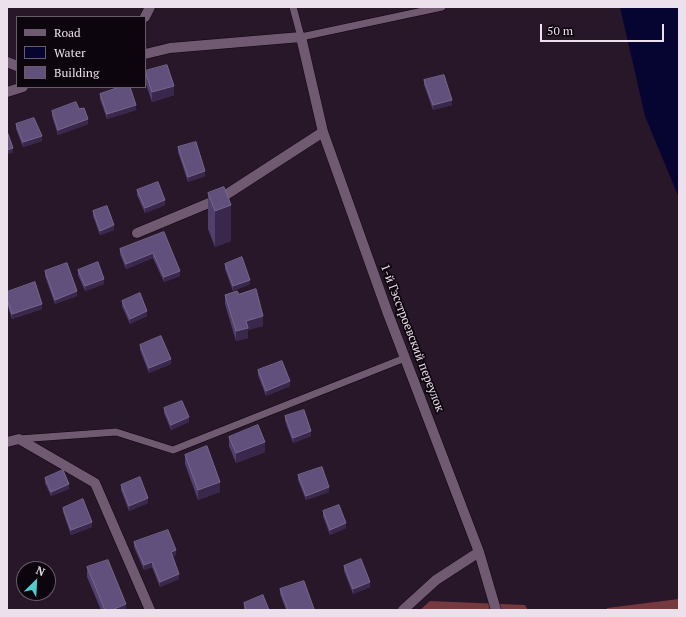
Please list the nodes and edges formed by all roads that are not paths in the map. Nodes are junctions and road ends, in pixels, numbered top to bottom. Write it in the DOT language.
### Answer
graph roads {
  1 [pos="150,7"];
  2 [pos="294,7"];
  3 [pos="442,7"];
  4 [pos="146,16"];
  5 [pos="301,37"];
  6 [pos="146,54"];
  7 [pos="20,88"];
  8 [pos="7,92"];
  9 [pos="323,132"];
  10 [pos="137,233"];
  11 [pos="405,358"];
  12 [pos="19,439"];
  13 [pos="7,442"];
  14 [pos="479,552"];
  15 [pos="150,610"];
  16 [pos="403,610"];
  17 [pos="496,610"];
  1 -- 4 [label="street"];
  2 -- 5 [label="lane"];
  3 -- 5 [label="lane"];
  5 -- 6 [label="street"];
  5 -- 9 [label="street, 1-й Гэсстроевский переулок"];
  7 -- 8 [label="street"];
  9 -- 10 [label="street"];
  9 -- 11 [label="street, 1-й Гэсстроевский переулок"];
  11 -- 12 [label="lane"];
  11 -- 14 [label="street, 1-й Гэсстроевский переулок"];
  12 -- 13 [label="street"];
  12 -- 15 [label="street"];
  14 -- 16 [label="street"];
  14 -- 17 [label="street, 1-й Гэсстроевский переулок"];
}
